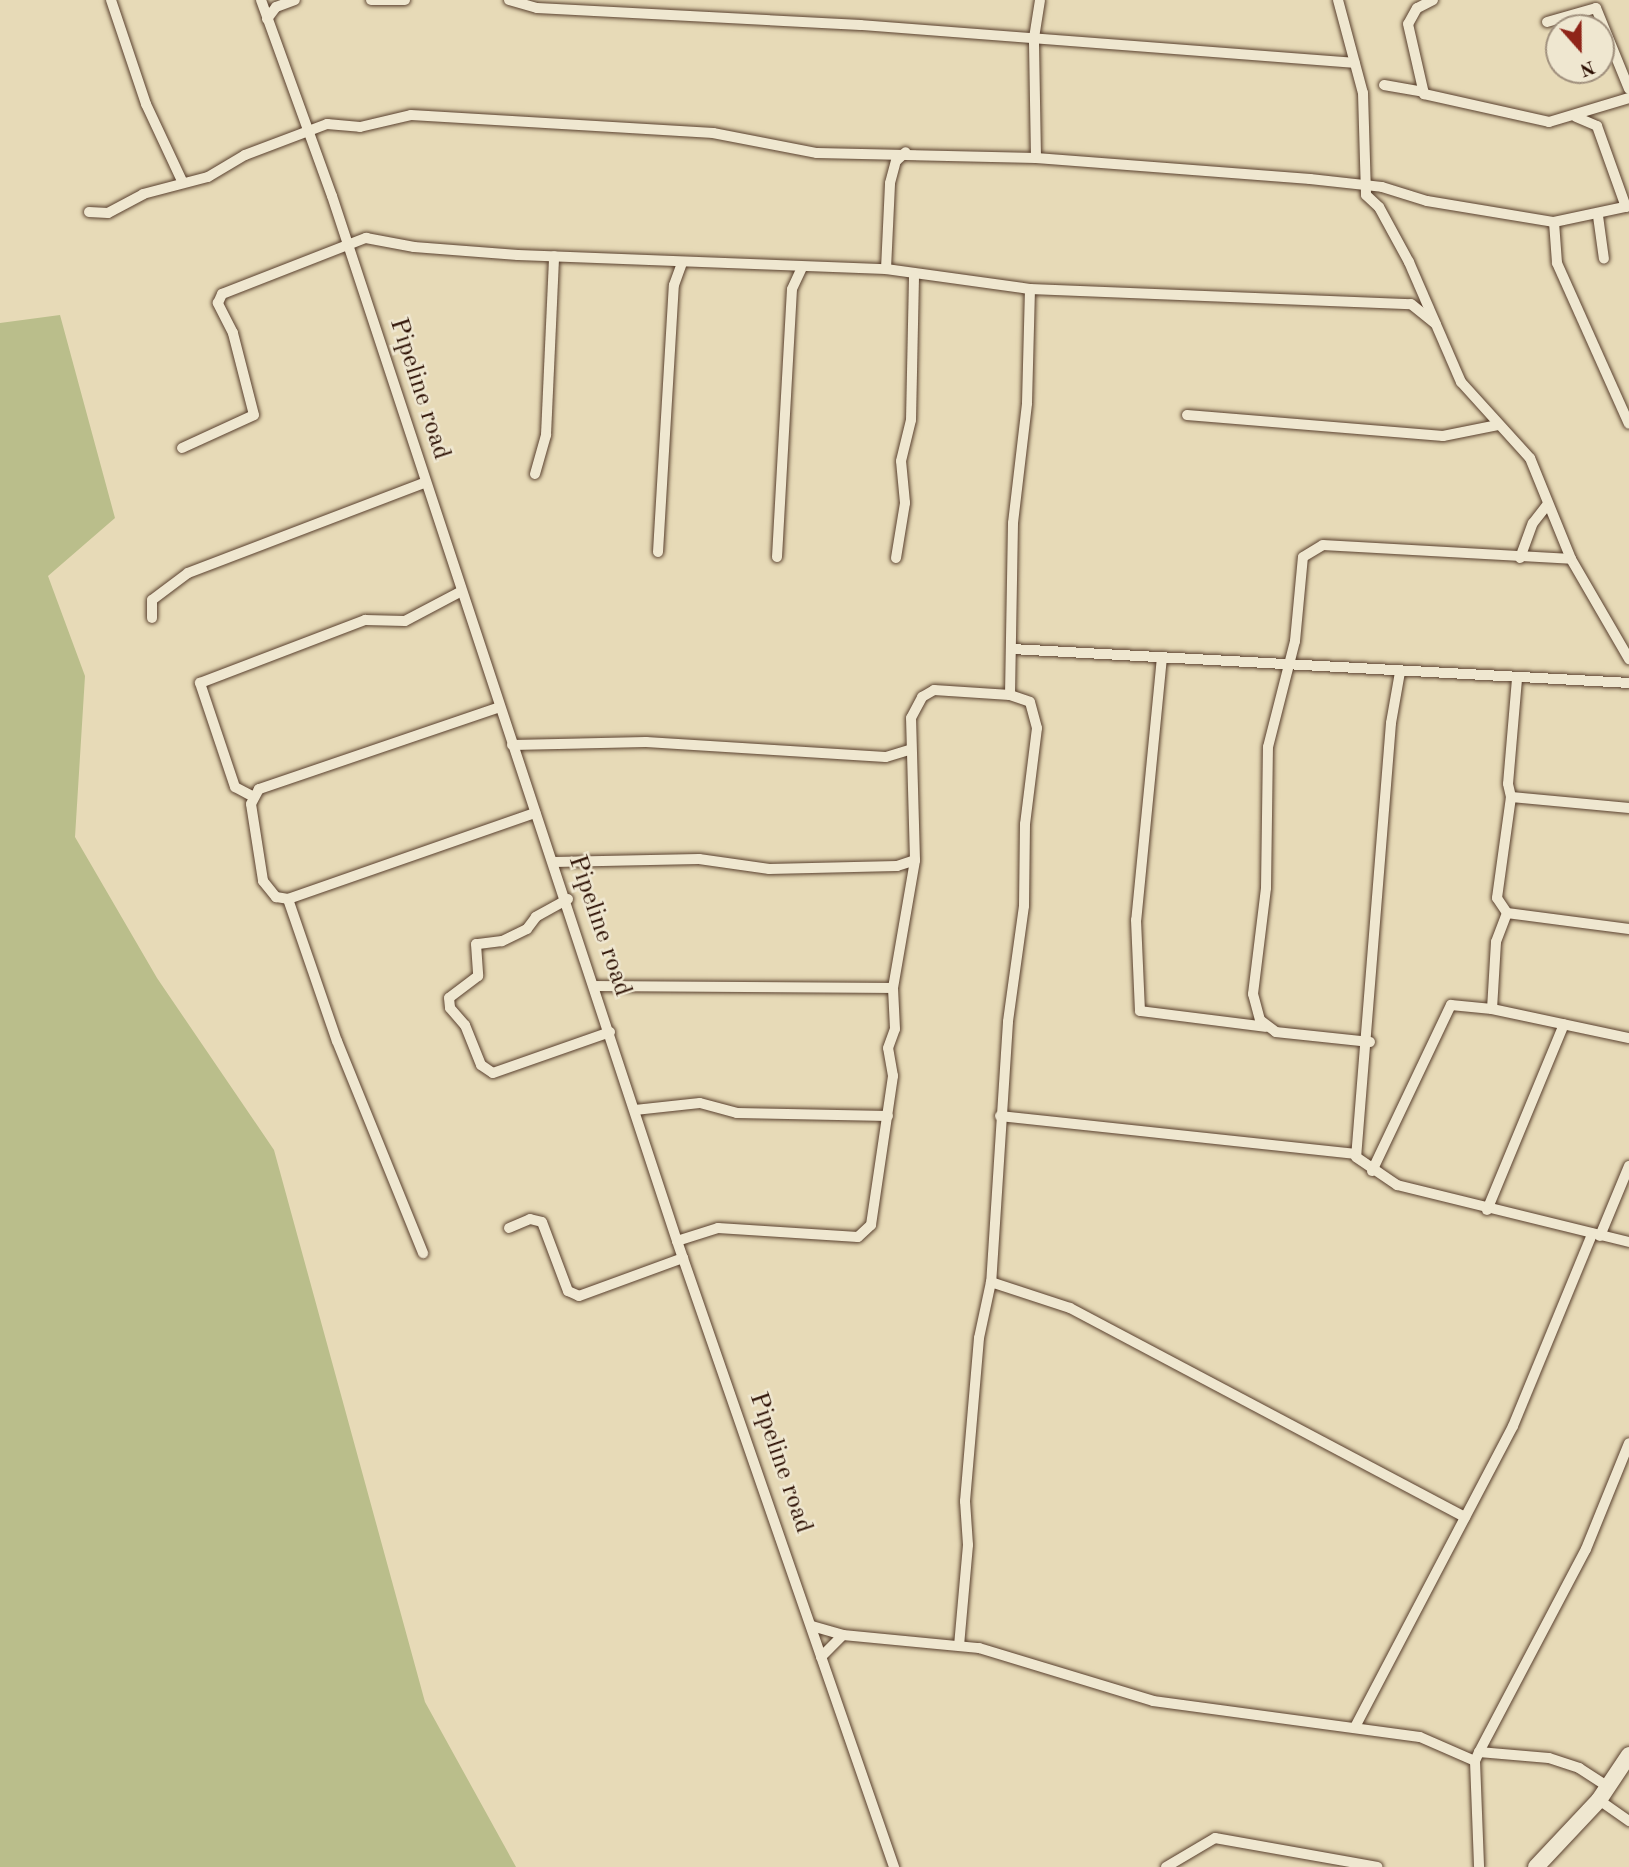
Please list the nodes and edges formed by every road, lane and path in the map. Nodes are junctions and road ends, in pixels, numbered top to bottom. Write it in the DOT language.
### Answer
graph roads {
  1 [pos="111,0"];
  2 [pos="261,0"];
  3 [pos="295,0"];
  4 [pos="371,0"];
  5 [pos="405,0"];
  6 [pos="509,0"];
  7 [pos="1040,0"];
  8 [pos="1338,0"];
  9 [pos="1433,0"];
  10 [pos="1595,4"];
  11 [pos="1568,14"];
  12 [pos="267,19"];
  13 [pos="1034,38"];
  14 [pos="1355,63"];
  15 [pos="1384,85"];
  16 [pos="1629,89"];
  17 [pos="1423,92"];
  18 [pos="1629,98"];
  19 [pos="1606,107"];
  20 [pos="1577,117"];
  21 [pos="1597,126"];
  22 [pos="314,129"];
  23 [pos="906,152"];
  24 [pos="1036,158"];
  25 [pos="183,183"];
  26 [pos="1362,185"];
  27 [pos="1382,187"];
  28 [pos="1379,207"];
  29 [pos="1628,207"];
  30 [pos="89,212"];
  31 [pos="1598,216"];
  32 [pos="1553,222"];
  33 [pos="350,248"];
  34 [pos="554,256"];
  35 [pos="1604,259"];
  36 [pos="682,262"];
  37 [pos="802,268"];
  38 [pos="886,269"];
  39 [pos="914,275"];
  40 [pos="1030,289"];
  41 [pos="1436,324"];
  42 [pos="1187,415"];
  43 [pos="1629,424"];
  44 [pos="1498,425"];
  45 [pos="182,447"];
  46 [pos="535,474"];
  47 [pos="424,483"];
  48 [pos="1548,503"];
  49 [pos="658,552"];
  50 [pos="778,557"];
  51 [pos="896,558"];
  52 [pos="1520,558"];
  53 [pos="1572,559"];
  54 [pos="462,591"];
  55 [pos="152,618"];
  56 [pos="1625,643"];
  57 [pos="1013,649"];
  58 [pos="1162,657"];
  59 [pos="1629,659"];
  60 [pos="1286,662"];
  61 [pos="1400,672"];
  62 [pos="1517,679"];
  63 [pos="1629,683"];
  64 [pos="1010,695"];
  65 [pos="500,707"];
  66 [pos="512,745"];
  67 [pos="909,750"];
  68 [pos="252,796"];
  69 [pos="1511,797"];
  70 [pos="1629,808"];
  71 [pos="535,813"];
  72 [pos="915,860"];
  73 [pos="554,862"];
  74 [pos="288,899"];
  75 [pos="568,899"];
  76 [pos="1507,913"];
  77 [pos="1629,929"];
  78 [pos="596,986"];
  79 [pos="892,988"];
  80 [pos="1492,1009"];
  81 [pos="1563,1024"];
  82 [pos="1266,1027"];
  83 [pos="610,1032"];
  84 [pos="1629,1038"];
  85 [pos="1370,1042"];
  86 [pos="635,1110"];
  87 [pos="888,1116"];
  88 [pos="1000,1116"];
  89 [pos="1356,1154"];
  90 [pos="1629,1166"];
  91 [pos="1372,1171"];
  92 [pos="1487,1210"];
  93 [pos="509,1228"];
  94 [pos="1596,1235"];
  95 [pos="677,1241"];
  96 [pos="1629,1242"];
  97 [pos="423,1253"];
  98 [pos="683,1258"];
  99 [pos="991,1282"];
  100 [pos="1629,1443"];
  101 [pos="1465,1517"];
  102 [pos="813,1626"];
  103 [pos="843,1635"];
  104 [pos="959,1646"];
  105 [pos="821,1657"];
  106 [pos="1355,1727"];
  107 [pos="1629,1755"];
  108 [pos="1477,1757"];
  109 [pos="1604,1794"];
  110 [pos="1629,1821"];
  111 [pos="894,1867"];
  112 [pos="1166,1867"];
  113 [pos="1377,1867"];
  114 [pos="1479,1867"];
  115 [pos="1536,1867"];
  1 -- 25 [label="street"];
  2 -- 12 [label="street, Pipeline road"];
  3 -- 12 [label="street"];
  4 -- 5 [label="street"];
  6 -- 13 [label="street"];
  7 -- 13 [label="street"];
  8 -- 14 [label="street"];
  9 -- 17 [label="street"];
  10 -- 11 [label="street"];
  10 -- 16 [label="street"];
  12 -- 22 [label="street, Pipeline road"];
  13 -- 14 [label="street"];
  13 -- 24 [label="street"];
  14 -- 26 [label="street"];
  15 -- 17 [label="street"];
  17 -- 20 [label="street"];
  18 -- 19 [label="street"];
  19 -- 20 [label="street"];
  19 -- 21 [label="street"];
  20 -- 21 [label="street"];
  21 -- 29 [label="street"];
  22 -- 23 [label="street"];
  22 -- 25 [label="street"];
  22 -- 33 [label="street, Pipeline road"];
  23 -- 24 [label="street"];
  23 -- 38 [label="street"];
  24 -- 26 [label="street"];
  25 -- 30 [label="street"];
  26 -- 27 [label="street"];
  26 -- 28 [label="street"];
  27 -- 28 [label="street"];
  27 -- 32 [label="street"];
  28 -- 41 [label="street"];
  29 -- 31 [label="street"];
  31 -- 32 [label="street"];
  31 -- 35 [label="street"];
  32 -- 43 [label="street"];
  33 -- 34 [label="street"];
  33 -- 45 [label="street"];
  33 -- 47 [label="street, Pipeline road"];
  34 -- 36 [label="street"];
  34 -- 46 [label="street"];
  36 -- 37 [label="street"];
  36 -- 49 [label="street"];
  37 -- 38 [label="street"];
  37 -- 50 [label="street"];
  38 -- 39 [label="street"];
  39 -- 40 [label="street"];
  39 -- 51 [label="street"];
  40 -- 41 [label="street"];
  40 -- 57 [label="street"];
  41 -- 44 [label="street"];
  42 -- 44 [label="street"];
  44 -- 48 [label="street"];
  47 -- 54 [label="street, Pipeline road"];
  47 -- 55 [label="street"];
  48 -- 52 [label="street"];
  48 -- 53 [label="street"];
  52 -- 53 [label="street"];
  52 -- 60 [label="street"];
  53 -- 56 [label="street"];
  54 -- 65 [label="street, Pipeline road"];
  54 -- 68 [label="street"];
  56 -- 59 [label="street"];
  57 -- 58 [label="street"];
  57 -- 64 [label="street"];
  58 -- 60 [label="street"];
  58 -- 82 [label="street"];
  60 -- 61 [label="street"];
  60 -- 82 [label="street"];
  61 -- 62 [label="street"];
  61 -- 85 [label="street"];
  62 -- 63 [label="street"];
  62 -- 69 [label="street"];
  64 -- 67 [label="street"];
  64 -- 88 [label="street"];
  65 -- 66 [label="street, Pipeline road"];
  65 -- 68 [label="street"];
  66 -- 67 [label="street"];
  66 -- 71 [label="street, Pipeline road"];
  67 -- 72 [label="street"];
  68 -- 74 [label="street"];
  69 -- 70 [label="street"];
  69 -- 76 [label="street"];
  71 -- 73 [label="street, Pipeline road"];
  71 -- 74 [label="street"];
  72 -- 73 [label="street"];
  72 -- 79 [label="street"];
  73 -- 75 [label="street, Pipeline road"];
  74 -- 97 [label="street"];
  75 -- 78 [label="street, Pipeline road"];
  75 -- 83 [label="street"];
  76 -- 77 [label="street"];
  76 -- 80 [label="street"];
  78 -- 79 [label="street"];
  78 -- 83 [label="street, Pipeline road"];
  79 -- 87 [label="street"];
  80 -- 81 [label="street"];
  80 -- 91 [label="street"];
  81 -- 84 [label="street"];
  81 -- 92 [label="street"];
  82 -- 85 [label="street"];
  83 -- 86 [label="street, Pipeline road"];
  85 -- 89 [label="street"];
  86 -- 87 [label="street"];
  86 -- 95 [label="street, Pipeline road"];
  87 -- 95 [label="street"];
  88 -- 89 [label="street"];
  88 -- 99 [label="street"];
  89 -- 91 [label="street"];
  90 -- 94 [label="street"];
  91 -- 92 [label="street"];
  92 -- 94 [label="street"];
  93 -- 98 [label="street"];
  94 -- 96 [label="street"];
  94 -- 101 [label="street"];
  95 -- 98 [label="street, Pipeline road"];
  98 -- 102 [label="street, Pipeline road"];
  99 -- 101 [label="street"];
  99 -- 104 [label="street"];
  100 -- 108 [label="street"];
  101 -- 106 [label="street"];
  102 -- 103 [label="street"];
  102 -- 105 [label="street, Pipeline road"];
  103 -- 104 [label="street"];
  103 -- 105 [label="street"];
  104 -- 106 [label="street"];
  105 -- 111 [label="street, Pipeline road"];
  106 -- 108 [label="street"];
  107 -- 109 [label="street"];
  108 -- 109 [label="street"];
  108 -- 114 [label="street"];
  109 -- 110 [label="street"];
  109 -- 115 [label="street"];
  112 -- 113 [label="street"];
}
